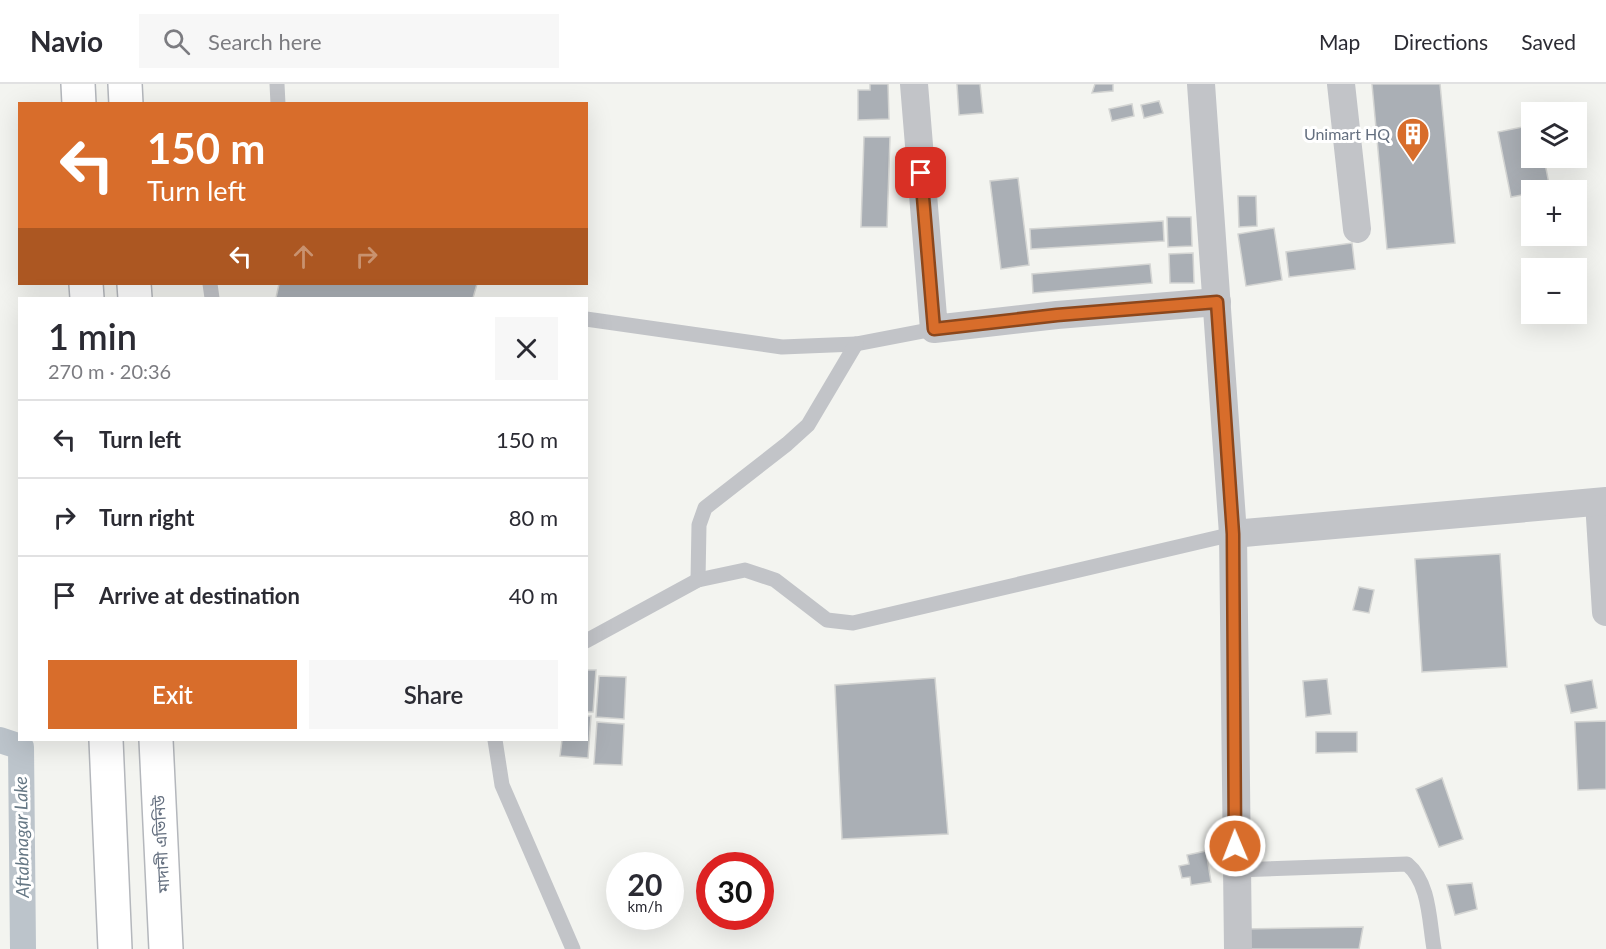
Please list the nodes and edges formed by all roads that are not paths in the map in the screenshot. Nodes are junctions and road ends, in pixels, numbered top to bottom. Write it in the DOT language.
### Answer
graph roads {
  1 [pos="78,84"];
  2 [pos="126,84"];
  3 [pos="277,84"];
  4 [pos="914,84"];
  5 [pos="1201,84"];
  6 [pos="1341,84"];
  7 [pos="79,102"];
  8 [pos="126,102"];
  9 [pos="278,102"];
  10 [pos="1357,229"];
  11 [pos="1217,302"];
  12 [pos="588,319"];
  13 [pos="934,329"];
  14 [pos="856,344"];
  15 [pos="1603,501"];
  16 [pos="1233,534"];
  17 [pos="698,580"];
  18 [pos="1606,612"];
  19 [pos="588,640"];
  20 [pos="106,741"];
  21 [pos="156,741"];
  22 [pos="495,741"];
  23 [pos="1236,870"];
  24 [pos="115,949"];
  25 [pos="166,949"];
  26 [pos="573,949"];
  27 [pos="1238,949"];
  28 [pos="1434,949"];
  1 -- 7 [label="main road"];
  2 -- 8 [label="main road"];
  3 -- 9 [label="lane"];
  4 -- 13 [label="street"];
  5 -- 11 [label="street"];
  6 -- 10 [label="street"];
  11 -- 13 [label="street"];
  11 -- 16 [label="street"];
  12 -- 14 [label="lane"];
  13 -- 14 [label="lane"];
  14 -- 17 [label="lane"];
  15 -- 16 [label="street"];
  15 -- 18 [label="street"];
  16 -- 17 [label="lane"];
  16 -- 23 [label="street"];
  17 -- 19 [label="lane"];
  20 -- 24 [label="main road"];
  21 -- 25 [label="main road, মাদানী এভিনিউ"];
  22 -- 26 [label="lane"];
  23 -- 27 [label="street"];
  23 -- 28 [label="lane"];
}
